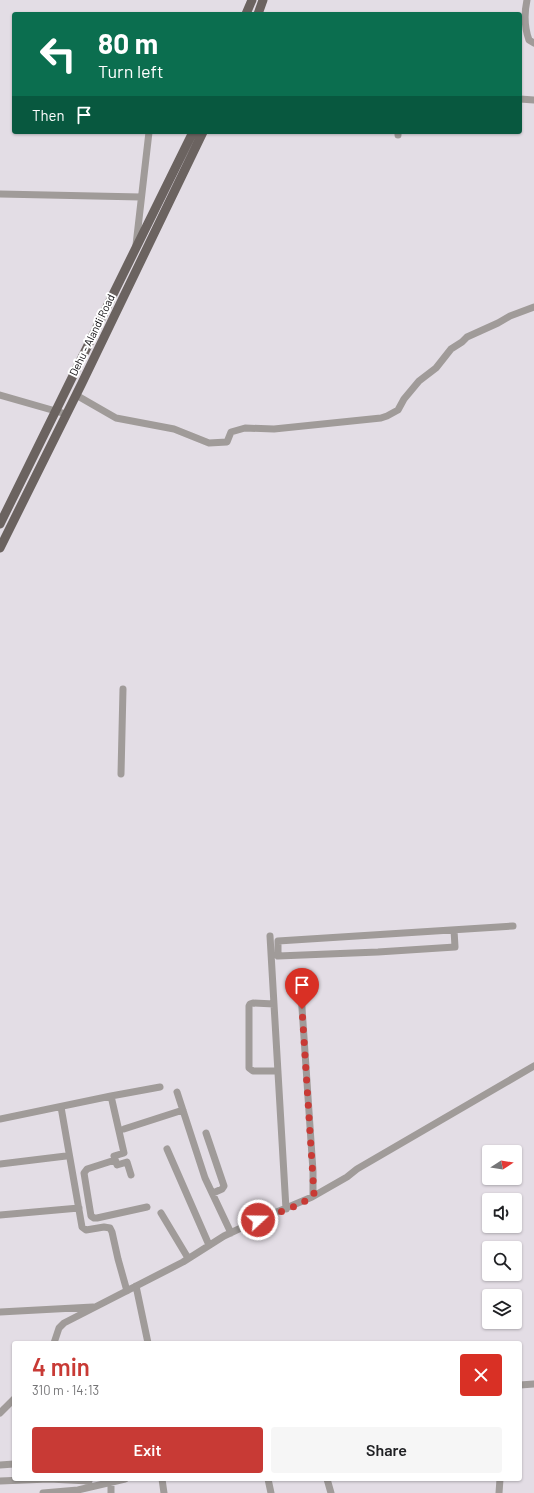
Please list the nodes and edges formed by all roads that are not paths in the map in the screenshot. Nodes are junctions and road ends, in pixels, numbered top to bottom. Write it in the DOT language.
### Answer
graph roads {
  1 [pos="252,0"];
  2 [pos="263,0"];
  3 [pos="527,0"];
  4 [pos="247,12"];
  5 [pos="259,12"];
  6 [pos="534,43"];
  7 [pos="522,99"];
  8 [pos="534,100"];
  9 [pos="149,134"];
  10 [pos="191,134"];
  11 [pos="202,134"];
  12 [pos="0,194"];
  13 [pos="141,197"];
  14 [pos="136,248"];
  15 [pos="118,284"];
  16 [pos="128,289"];
  17 [pos="534,308"];
  18 [pos="0,395"];
  19 [pos="76,395"];
  20 [pos="56,411"];
  21 [pos="66,414"];
  22 [pos="0,524"];
  23 [pos="0,548"];
  24 [pos="123,689"];
  25 [pos="121,774"];
  26 [pos="513,926"];
  27 [pos="454,930"];
  28 [pos="270,936"];
  29 [pos="274,949"];
  30 [pos="301,993"];
  31 [pos="274,1004"];
  32 [pos="534,1066"];
  33 [pos="278,1071"];
  34 [pos="160,1087"];
  35 [pos="177,1092"];
  36 [pos="111,1096"];
  37 [pos="61,1107"];
  38 [pos="183,1110"];
  39 [pos="0,1119"];
  40 [pos="124,1129"];
  41 [pos="206,1133"];
  42 [pos="167,1149"];
  43 [pos="66,1156"];
  44 [pos="115,1160"];
  45 [pos="0,1164"];
  46 [pos="131,1175"];
  47 [pos="213,1193"];
  48 [pos="312,1197"];
  49 [pos="147,1207"];
  50 [pos="79,1208"];
  51 [pos="286,1209"];
  52 [pos="161,1213"];
  53 [pos="0,1215"];
  54 [pos="231,1233"];
  55 [pos="209,1245"];
  56 [pos="188,1258"];
  57 [pos="136,1286"];
  58 [pos="128,1291"];
  59 [pos="98,1306"];
  60 [pos="0,1312"];
  61 [pos="55,1341"];
  62 [pos="148,1341"];
  63 [pos="534,1384"];
  64 [pos="522,1385"];
  65 [pos="12,1401"];
  66 [pos="0,1414"];
  67 [pos="12,1464"];
  68 [pos="0,1465"];
  69 [pos="0,1481"];
  70 [pos="12,1481"];
  71 [pos="48,1481"];
  72 [pos="60,1481"];
  73 [pos="116,1481"];
  74 [pos="162,1481"];
  75 [pos="268,1481"];
  76 [pos="328,1481"];
  77 [pos="500,1481"];
  78 [pos="111,1482"];
  79 [pos="88,1486"];
  80 [pos="45,1493"];
  81 [pos="112,1493"];
  82 [pos="164,1493"];
  83 [pos="271,1493"];
  84 [pos="331,1493"];
  85 [pos="499,1493"];
  1 -- 4 [label="main road"];
  2 -- 5 [label="main road"];
  3 -- 6 [label="street"];
  7 -- 8 [label="street"];
  9 -- 13 [label="street"];
  10 -- 14 [label="main road, Dehu - Alandi Road"];
  11 -- 16 [label="main road, Dehu - Alandi Road"];
  12 -- 13 [label="street"];
  13 -- 14 [label="street"];
  14 -- 15 [label="main road, Dehu - Alandi Road"];
  15 -- 16 [label="main road"];
  15 -- 20 [label="main road, Dehu - Alandi Road"];
  16 -- 19 [label="main road, Dehu - Alandi Road"];
  17 -- 19 [label="street"];
  18 -- 20 [label="street"];
  19 -- 21 [label="main road, Dehu - Alandi Road"];
  20 -- 21 [label="street"];
  20 -- 22 [label="main road, Dehu - Alandi Road"];
  21 -- 23 [label="main road, Dehu - Alandi Road"];
  24 -- 25 [label="street"];
  26 -- 27 [label="street"];
  27 -- 29 [label="street"];
  27 -- 29 [label="street"];
  28 -- 29 [label="street"];
  29 -- 31 [label="street"];
  30 -- 48 [label="street"];
  31 -- 33 [label="street"];
  31 -- 33 [label="street"];
  32 -- 48 [label="street"];
  33 -- 51 [label="street"];
  34 -- 36 [label="street"];
  35 -- 38 [label="street"];
  36 -- 37 [label="street"];
  36 -- 44 [label="street"];
  37 -- 39 [label="street"];
  37 -- 50 [label="street"];
  38 -- 40 [label="street"];
  38 -- 47 [label="street"];
  41 -- 47 [label="street"];
  42 -- 55 [label="street"];
  43 -- 45 [label="street"];
  44 -- 46 [label="street"];
  44 -- 49 [label="street"];
  47 -- 54 [label="street"];
  48 -- 51 [label="street"];
  50 -- 53 [label="street"];
  50 -- 58 [label="street"];
  51 -- 54 [label="street"];
  52 -- 56 [label="street"];
  54 -- 55 [label="street"];
  55 -- 56 [label="street"];
  56 -- 57 [label="street"];
  57 -- 58 [label="street"];
  57 -- 62 [label="street"];
  58 -- 59 [label="street"];
  59 -- 60 [label="street"];
  59 -- 61 [label="street"];
  63 -- 64 [label="street"];
  65 -- 66 [label="street"];
  67 -- 68 [label="street"];
  69 -- 70 [label="street"];
  71 -- 80 [label="street"];
  72 -- 79 [label="street"];
  73 -- 78 [label="street"];
  74 -- 82 [label="street"];
  75 -- 83 [label="street"];
  76 -- 84 [label="street"];
  77 -- 85 [label="street"];
  78 -- 79 [label="street"];
  78 -- 81 [label="street"];
  79 -- 80 [label="street"];
}
